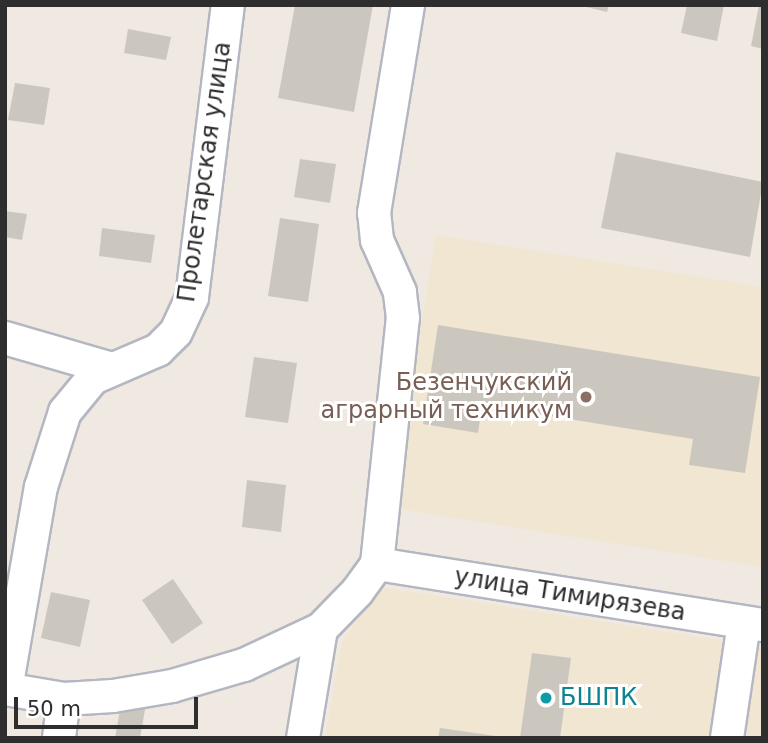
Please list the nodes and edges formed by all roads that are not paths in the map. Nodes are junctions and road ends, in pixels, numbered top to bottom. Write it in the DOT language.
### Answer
graph roads {
  1 [pos="228,5"];
  2 [pos="408,5"];
  3 [pos="5,338"];
  4 [pos="112,369"];
  5 [pos="377,564"];
  6 [pos="754,624"];
  7 [pos="321,629"];
  8 [pos="6,689"];
  9 [pos="64,699"];
  10 [pos="59,738"];
  11 [pos="303,738"];
  12 [pos="727,738"];
  1 -- 4 [label="street, Пролетарская улица"];
  2 -- 5 [label="street"];
  3 -- 4 [label="street"];
  4 -- 8 [label="street, Пролетарская улица"];
  5 -- 6 [label="street, улица Тимирязева"];
  5 -- 7 [label="street"];
  6 -- 12 [label="street"];
  7 -- 9 [label="street"];
  7 -- 11 [label="street"];
  8 -- 9 [label="street"];
  9 -- 10 [label="street"];
}
